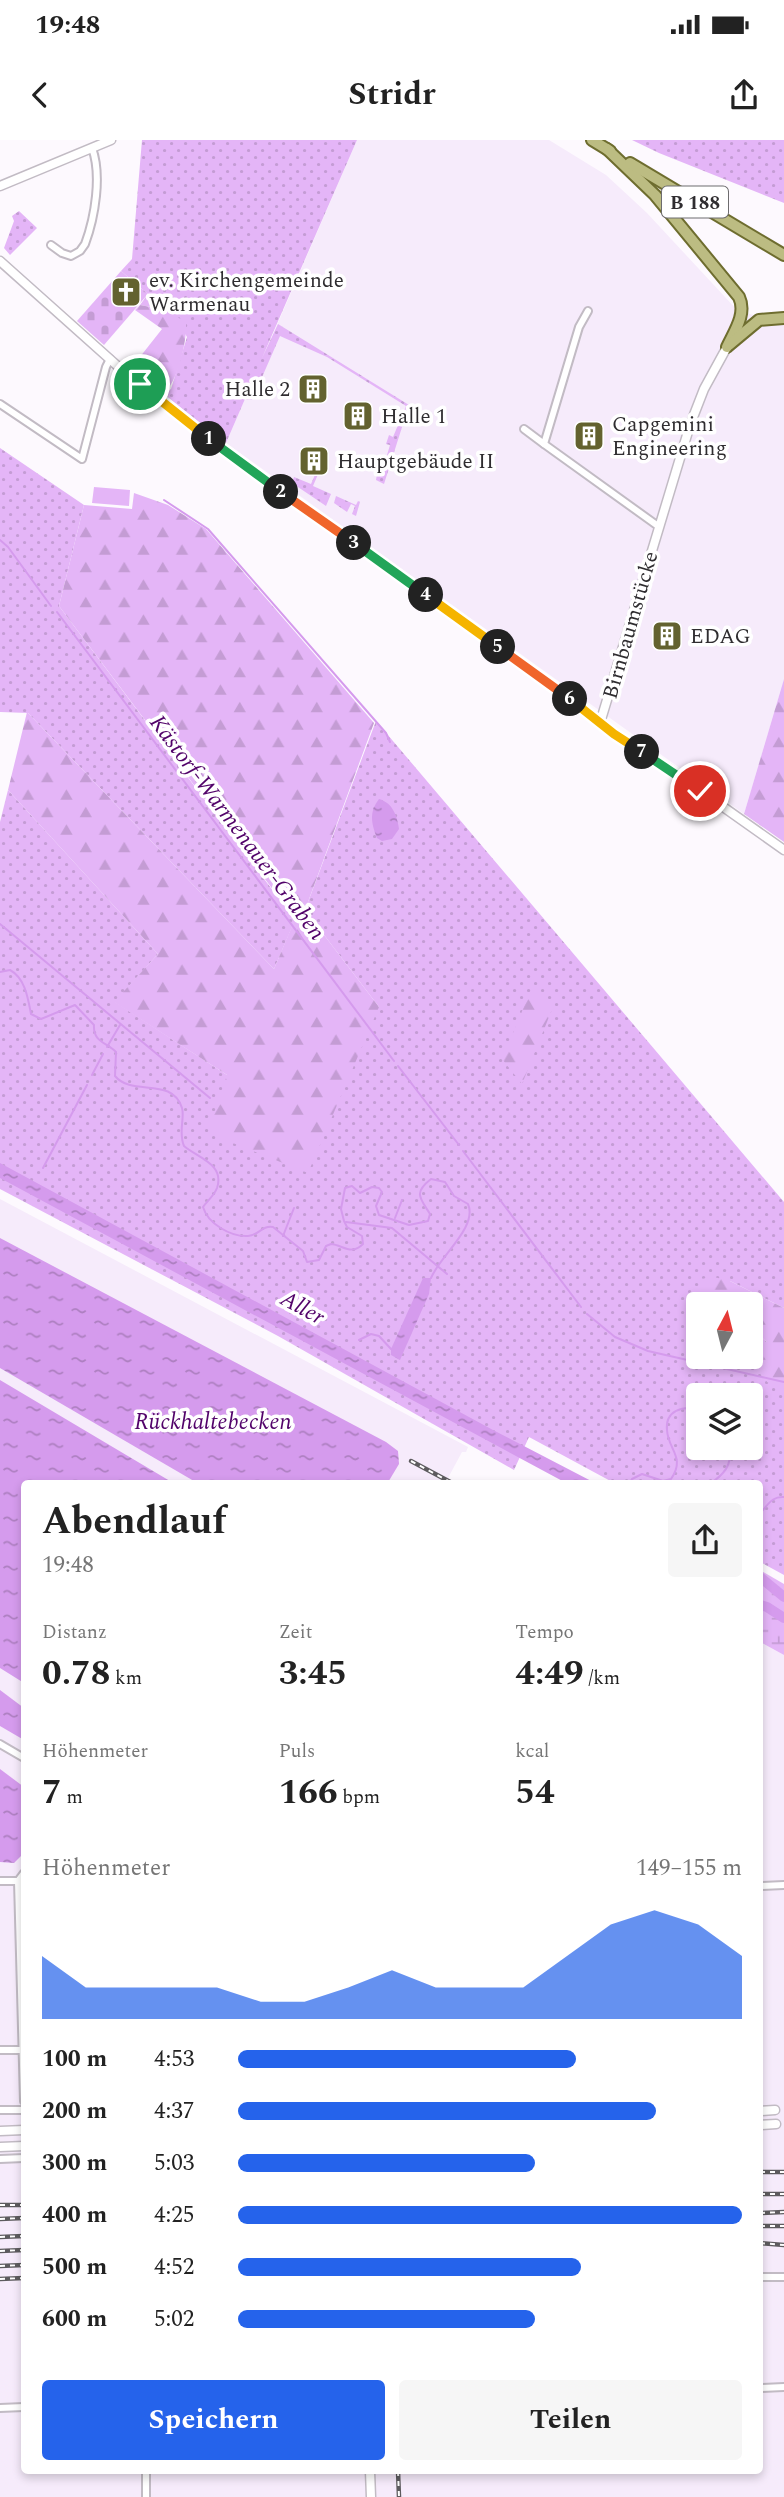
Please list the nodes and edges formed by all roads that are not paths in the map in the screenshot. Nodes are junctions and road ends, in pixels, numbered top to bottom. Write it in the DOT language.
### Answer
graph roads {
  1 [pos="111,140"];
  2 [pos="592,140"];
  3 [pos="92,148"];
  4 [pos="607,149"];
  5 [pos="0,186"];
  6 [pos="51,244"];
  7 [pos="784,255"];
  8 [pos="0,261"];
  9 [pos="588,311"];
  10 [pos="784,318"];
  11 [pos="727,347"];
  12 [pos="110,359"];
  13 [pos="0,404"];
  14 [pos="524,429"];
  15 [pos="544,444"];
  16 [pos="658,526"];
  17 [pos="600,723"];
  18 [pos="784,850"];
  19 [pos="0,1744"];
  20 [pos="21,1756"];
  21 [pos="21,1877"];
  22 [pos="0,1881"];
  23 [pos="18,1881"];
  24 [pos="784,1885"];
  25 [pos="763,1886"];
  26 [pos="21,1950"];
  27 [pos="0,2050"];
  28 [pos="21,2050"];
  29 [pos="0,2110"];
  30 [pos="21,2110"];
  31 [pos="767,2110"];
  32 [pos="768,2125"];
  33 [pos="21,2130"];
  34 [pos="0,2131"];
  35 [pos="21,2146"];
  36 [pos="0,2147"];
  37 [pos="21,2158"];
  38 [pos="0,2159"];
  39 [pos="763,2277"];
  40 [pos="784,2277"];
  41 [pos="784,2387"];
  42 [pos="763,2388"];
  43 [pos="21,2407"];
  44 [pos="0,2408"];
  45 [pos="146,2474"];
  46 [pos="370,2474"];
  47 [pos="146,2497"];
  48 [pos="371,2497"];
  1 -- 3 [label="street"];
  2 -- 4 [label="main road, B 188"];
  3 -- 5 [label="street"];
  3 -- 6 [label="street"];
  4 -- 7 [label="main road, B 188"];
  4 -- 11 [label="main road"];
  8 -- 12 [label="street"];
  9 -- 15 [label="street"];
  10 -- 11 [label="main road"];
  11 -- 16 [label="street, Birnbaumstücke"];
  12 -- 13 [label="street"];
  12 -- 17 [label="street"];
  14 -- 15 [label="street, Birnbaumstücke"];
  15 -- 16 [label="street, Birnbaumstücke"];
  16 -- 17 [label="street, Birnbaumstücke"];
  17 -- 18 [label="street"];
  19 -- 20 [label="street"];
  21 -- 23 [label="street"];
  22 -- 23 [label="street"];
  23 -- 26 [label="street"];
  24 -- 25 [label="street"];
  27 -- 28 [label="street"];
  29 -- 30 [label="street"];
  31 -- 32 [label="street"];
  33 -- 34 [label="street"];
  35 -- 36 [label="street"];
  37 -- 38 [label="street"];
  39 -- 40 [label="street"];
  41 -- 42 [label="street"];
  43 -- 44 [label="street"];
  45 -- 47 [label="street"];
  46 -- 48 [label="street"];
}
